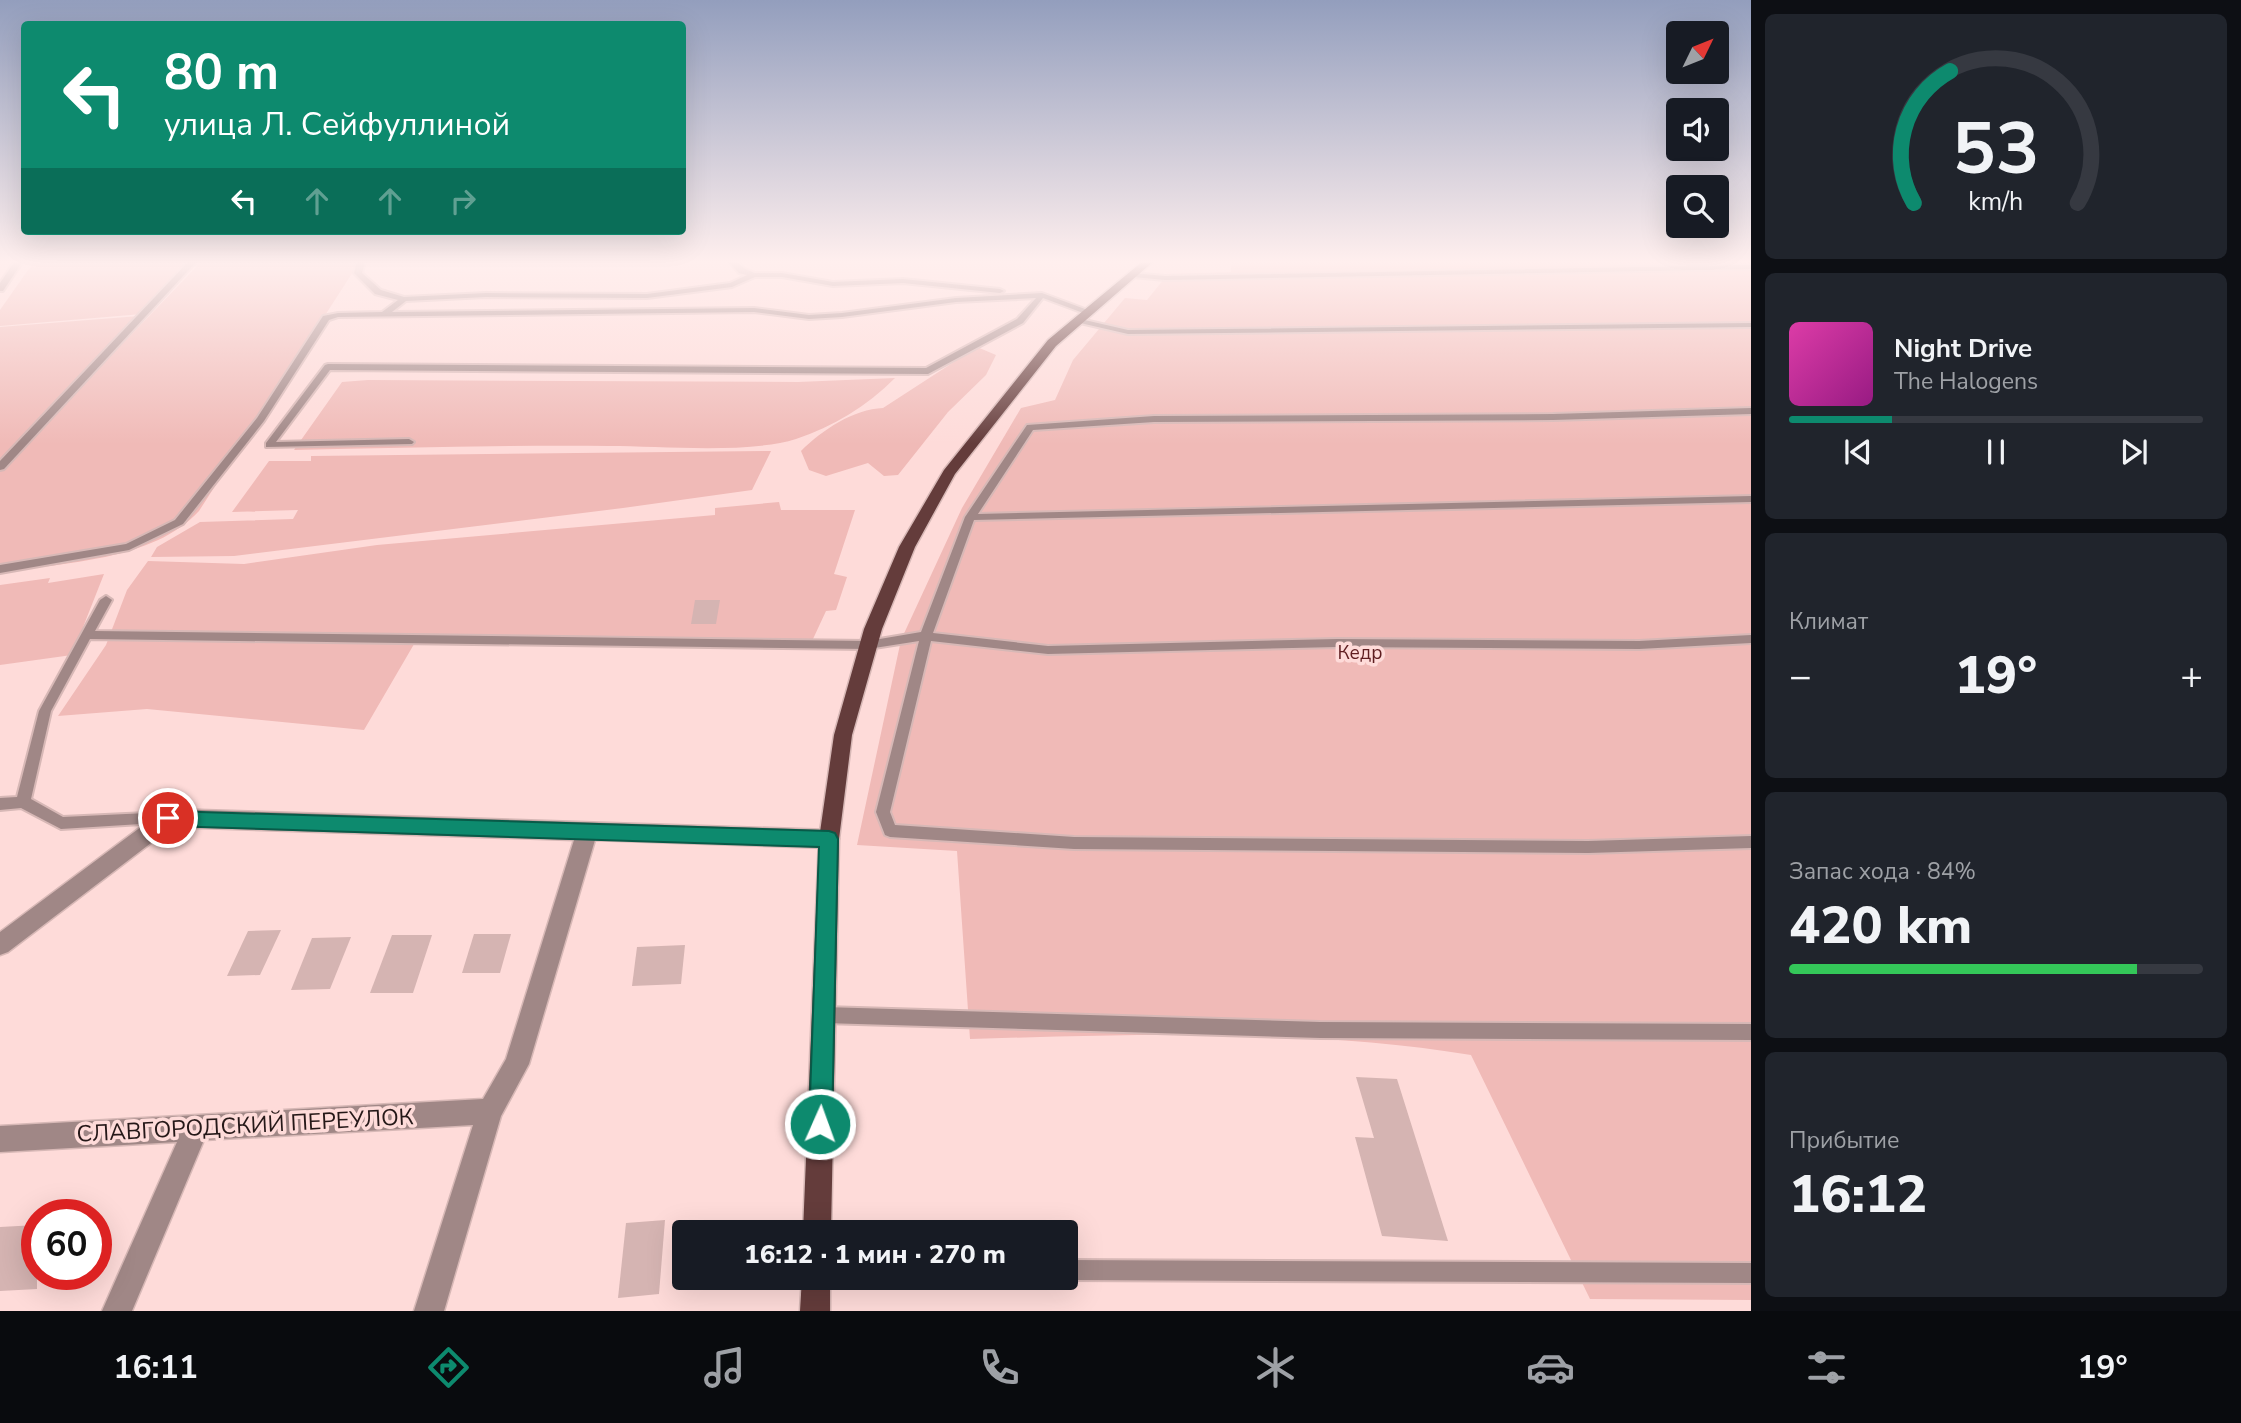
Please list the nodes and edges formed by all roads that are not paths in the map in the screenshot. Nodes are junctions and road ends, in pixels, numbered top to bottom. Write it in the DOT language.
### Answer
graph roads {
  1 [pos="136,322"];
  2 [pos="323,322"];
  3 [pos="1018,322"];
  4 [pos="1077,322"];
  5 [pos="1101,322"];
  6 [pos="1751,326"];
  7 [pos="1751,411"];
  8 [pos="409,442"];
  9 [pos="0,467"];
  10 [pos="1751,499"];
  11 [pos="970,517"];
  12 [pos="0,569"];
  13 [pos="106,600"];
  14 [pos="86,635"];
  15 [pos="926,636"];
  16 [pos="1751,639"];
  17 [pos="868,645"];
  18 [pos="23,803"];
  19 [pos="0,804"];
  20 [pos="168,818"];
  21 [pos="587,831"];
  22 [pos="829,839"];
  23 [pos="1751,842"];
  24 [pos="0,945"];
  25 [pos="824,1015"];
  26 [pos="1751,1032"];
  27 [pos="491,1111"];
  28 [pos="196,1128"];
  29 [pos="0,1139"];
  30 [pos="817,1220"];
  31 [pos="1078,1270"];
  32 [pos="1751,1273"];
  33 [pos="816,1290"];
  34 [pos="117,1311"];
  35 [pos="429,1311"];
  36 [pos="815,1311"];
  1 -- 9 [label="lane"];
  2 -- 12 [label="lane"];
  3 -- 8 [label="lane"];
  4 -- 17 [label="main road"];
  5 -- 6 [label="lane"];
  7 -- 11 [label="lane"];
  10 -- 11 [label="lane"];
  11 -- 15 [label="lane"];
  13 -- 14 [label="lane"];
  14 -- 17 [label="lane"];
  14 -- 18 [label="lane"];
  15 -- 16 [label="lane"];
  15 -- 17 [label="lane"];
  15 -- 23 [label="lane"];
  17 -- 22 [label="main road"];
  18 -- 19 [label="lane"];
  18 -- 20 [label="lane"];
  20 -- 21 [label="street"];
  20 -- 24 [label="street"];
  21 -- 22 [label="street"];
  21 -- 27 [label="street"];
  22 -- 25 [label="main road"];
  25 -- 26 [label="lane"];
  25 -- 30 [label="main road"];
  27 -- 28 [label="street, СЛАВГОРОДСКИЙ ПЕРЕУЛОК"];
  27 -- 35 [label="street"];
  28 -- 29 [label="street, СЛАВГОРОДСКИЙ ПЕРЕУЛОК"];
  28 -- 34 [label="street"];
  31 -- 32 [label="lane"];
  33 -- 36 [label="main road"];
}
